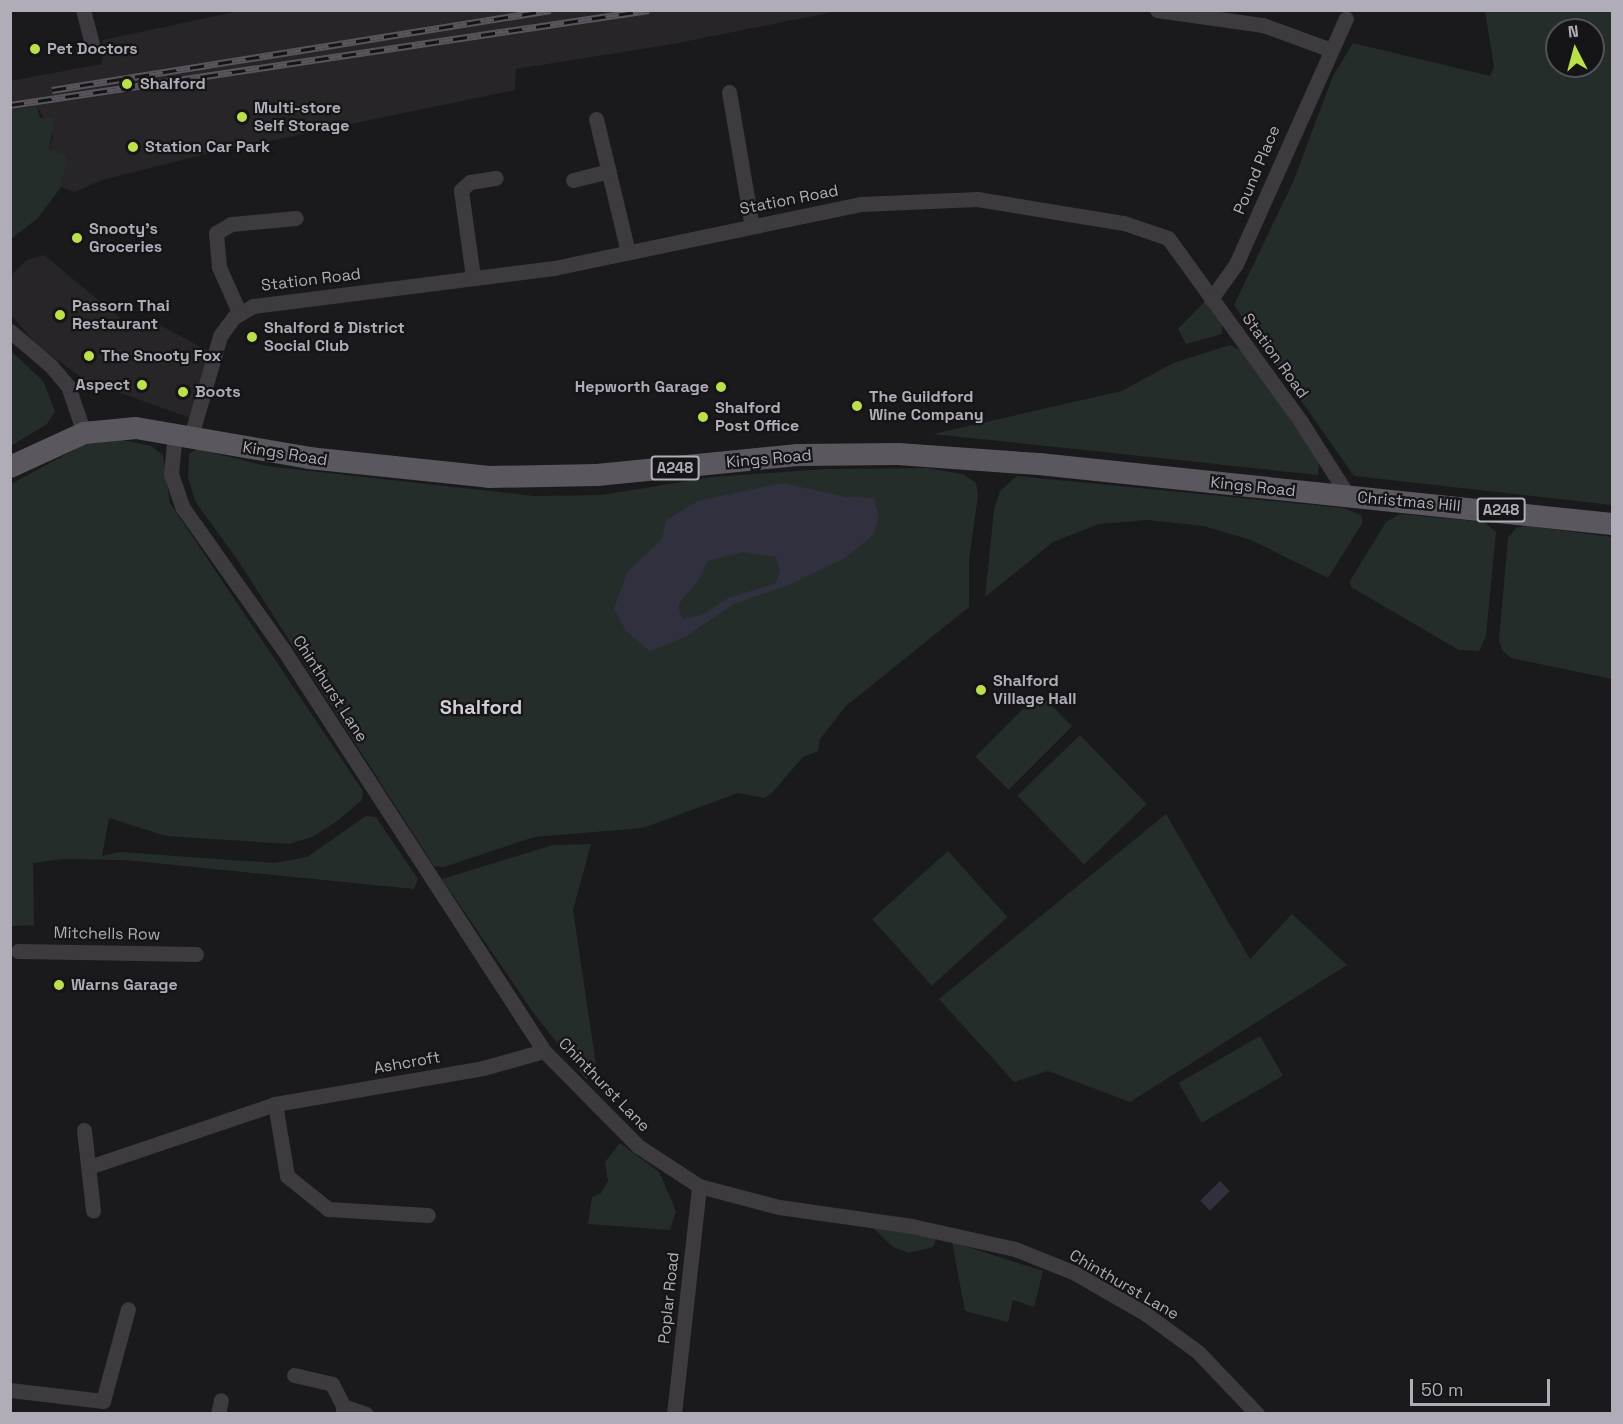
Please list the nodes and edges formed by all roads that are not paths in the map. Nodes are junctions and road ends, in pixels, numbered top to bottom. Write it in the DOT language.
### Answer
graph roads {
  1 [pos="83,10"];
  2 [pos="1157,10"];
  3 [pos="1346,18"];
  4 [pos="92,43"];
  5 [pos="1329,49"];
  6 [pos="729,92"];
  7 [pos="596,119"];
  8 [pos="609,171"];
  9 [pos="496,178"];
  10 [pos="573,180"];
  11 [pos="296,218"];
  12 [pos="752,226"];
  13 [pos="628,252"];
  14 [pos="473,277"];
  15 [pos="1211,299"];
  16 [pos="239,312"];
  17 [pos="10,331"];
  18 [pos="84,432"];
  19 [pos="183,434"];
  20 [pos="10,467"];
  21 [pos="1348,497"];
  22 [pos="1612,524"];
  23 [pos="18,951"];
  24 [pos="196,954"];
  25 [pos="544,1051"];
  26 [pos="275,1104"];
  27 [pos="84,1130"];
  28 [pos="89,1167"];
  29 [pos="699,1186"];
  30 [pos="93,1210"];
  31 [pos="428,1215"];
  32 [pos="128,1309"];
  33 [pos="294,1375"];
  34 [pos="10,1390"];
  35 [pos="343,1410"];
  36 [pos="366,1413"];
  37 [pos="674,1413"];
  38 [pos="1257,1413"];
  1 -- 4 [label="street"];
  2 -- 5 [label="street"];
  3 -- 5 [label="street, Pound Place"];
  5 -- 15 [label="street, Pound Place"];
  6 -- 12 [label="street"];
  7 -- 8 [label="street"];
  8 -- 10 [label="street"];
  8 -- 13 [label="street"];
  9 -- 14 [label="street"];
  11 -- 16 [label="street"];
  12 -- 13 [label="street, Station Road"];
  12 -- 15 [label="street, Station Road"];
  13 -- 14 [label="street, Station Road"];
  14 -- 16 [label="street, Station Road"];
  15 -- 21 [label="street, Station Road"];
  16 -- 19 [label="street"];
  17 -- 18 [label="street"];
  18 -- 19 [label="main road, Kings Road / A248"];
  18 -- 20 [label="main road, Kings Road / A248"];
  19 -- 21 [label="main road, Kings Road / A248"];
  19 -- 25 [label="street, Chinthurst Lane"];
  21 -- 22 [label="main road, Christmas Hill / A248"];
  23 -- 24 [label="street, Mitchells Row"];
  25 -- 26 [label="street, Ashcroft"];
  25 -- 29 [label="street, Chinthurst Lane"];
  26 -- 28 [label="street, Ashcroft"];
  26 -- 31 [label="street"];
  27 -- 28 [label="street"];
  28 -- 30 [label="street"];
  29 -- 37 [label="street, Poplar Road"];
  29 -- 38 [label="street, Chinthurst Lane"];
  32 -- 34 [label="street"];
  33 -- 35 [label="street"];
  35 -- 36 [label="street"];
}
